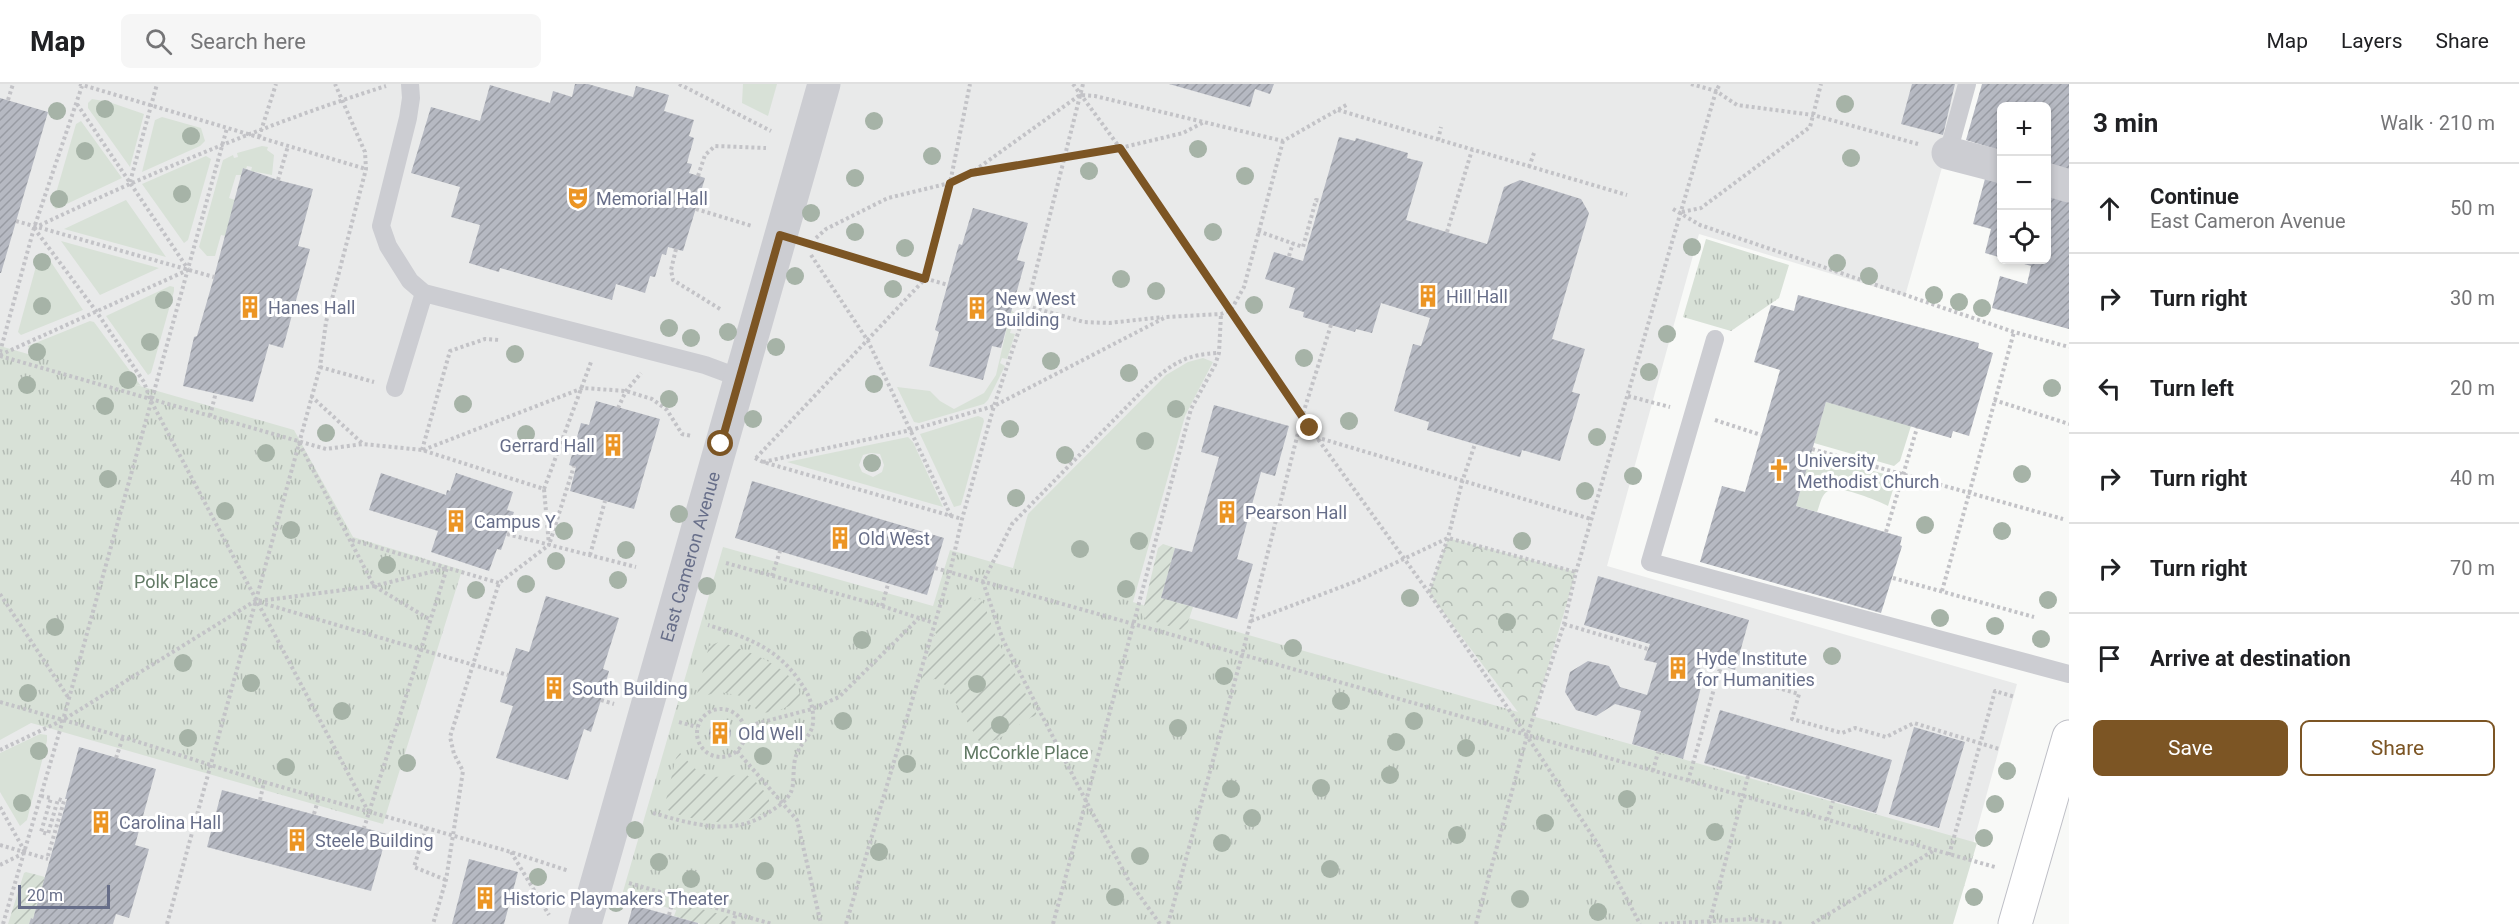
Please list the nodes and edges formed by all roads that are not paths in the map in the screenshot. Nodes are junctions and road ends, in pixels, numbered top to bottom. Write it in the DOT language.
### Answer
graph roads {
  1 [pos="410,84"];
  2 [pos="824,84"];
  3 [pos="1967,84"];
  4 [pos="1948,153"];
  5 [pos="1997,166"];
  6 [pos="2051,181"];
  7 [pos="2069,186"];
  8 [pos="424,293"];
  9 [pos="1715,339"];
  10 [pos="740,378"];
  11 [pos="395,388"];
  12 [pos="2069,674"];
  13 [pos="2069,736"];
  14 [pos="585,924"];
  15 [pos="2015,924"];
  1 -- 8 [label="lane"];
  2 -- 10 [label="street, East Cameron Avenue"];
  3 -- 4 [label="lane"];
  4 -- 5 [label="street"];
  6 -- 7 [label="street"];
  8 -- 10 [label="lane"];
  8 -- 11 [label="lane"];
  9 -- 12 [label="lane"];
  10 -- 14 [label="street, East Cameron Avenue"];
  13 -- 15 [label="main road"];
}
